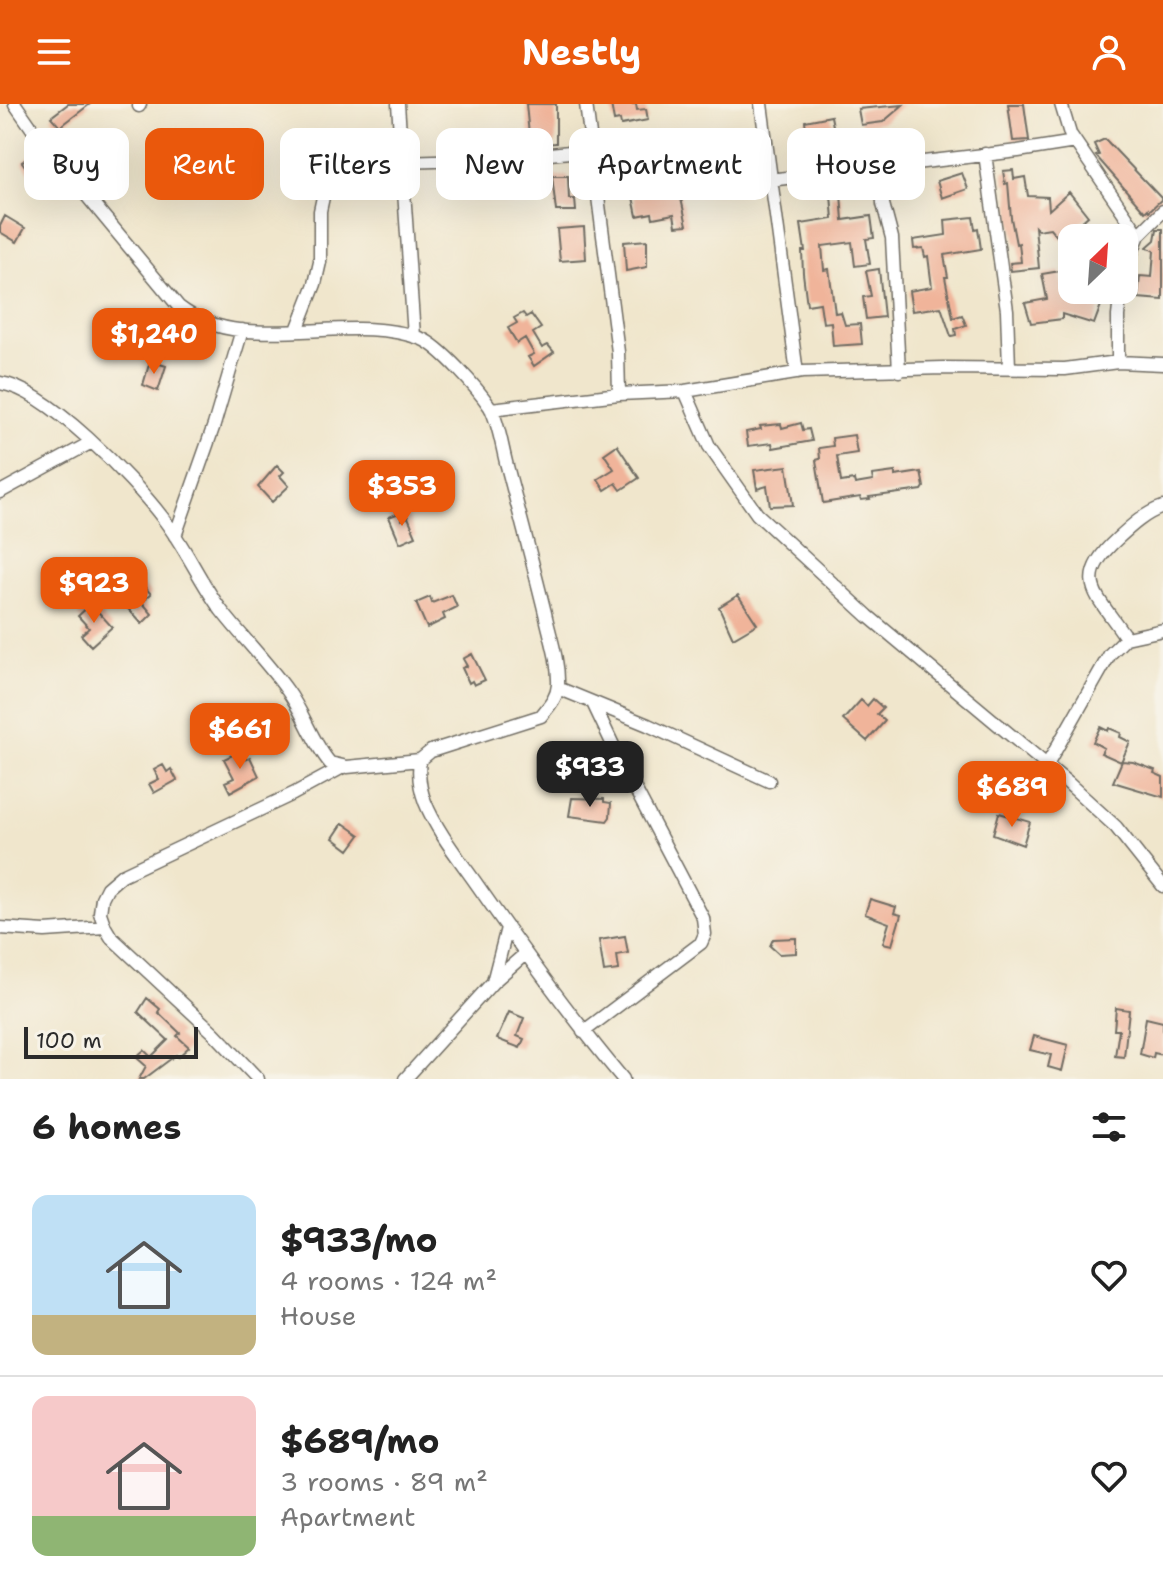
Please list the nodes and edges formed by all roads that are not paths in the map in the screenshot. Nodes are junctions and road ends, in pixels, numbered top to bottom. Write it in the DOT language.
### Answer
graph roads {
  1 [pos="15,104"];
  2 [pos="398,104"];
  3 [pos="586,104"];
  4 [pos="761,104"];
  5 [pos="1061,104"];
  6 [pos="400,128"];
  7 [pos="588,128"];
  8 [pos="764,128"];
  9 [pos="1075,142"];
  10 [pos="569,152"];
  11 [pos="985,154"];
  12 [pos="925,160"];
  13 [pos="420,162"];
  14 [pos="771,191"];
  15 [pos="322,200"];
  16 [pos="405,200"];
  17 [pos="597,200"];
  18 [pos="883,200"];
  19 [pos="1163,211"];
  20 [pos="1139,235"];
  21 [pos="1119,304"];
  22 [pos="242,330"];
  23 [pos="297,330"];
  24 [pos="414,336"];
  25 [pos="1118,362"];
  26 [pos="1163,364"];
  27 [pos="1009,368"];
  28 [pos="899,371"];
  29 [pos="797,373"];
  30 [pos="0,383"];
  31 [pos="685,391"];
  32 [pos="619,394"];
  33 [pos="491,409"];
  34 [pos="90,443"];
  35 [pos="0,492"];
  36 [pos="1163,507"];
  37 [pos="175,536"];
  38 [pos="1163,630"];
  39 [pos="1126,638"];
  40 [pos="558,688"];
  41 [pos="593,703"];
  42 [pos="420,760"];
  43 [pos="1047,765"];
  44 [pos="343,767"];
  45 [pos="769,781"];
  46 [pos="1163,886"];
  47 [pos="105,927"];
  48 [pos="0,928"];
  49 [pos="507,928"];
  50 [pos="525,954"];
  51 [pos="493,982"];
  52 [pos="583,1032"];
  53 [pos="258,1079"];
  54 [pos="405,1079"];
  55 [pos="623,1079"];
  1 -- 22 [label="street"];
  2 -- 6 [label="street"];
  3 -- 7 [label="street"];
  4 -- 8 [label="street"];
  5 -- 9 [label="street"];
  9 -- 11 [label="street"];
  9 -- 20 [label="street"];
  10 -- 13 [label="street"];
  11 -- 12 [label="street"];
  11 -- 27 [label="street"];
  14 -- 29 [label="street"];
  15 -- 23 [label="street"];
  16 -- 24 [label="street"];
  17 -- 32 [label="street"];
  18 -- 28 [label="street"];
  19 -- 20 [label="street"];
  21 -- 25 [label="street"];
  22 -- 23 [label="street"];
  22 -- 37 [label="street"];
  23 -- 24 [label="street"];
  24 -- 33 [label="street"];
  25 -- 26 [label="street"];
  25 -- 27 [label="street"];
  27 -- 28 [label="street"];
  28 -- 29 [label="street"];
  29 -- 31 [label="street"];
  30 -- 34 [label="street"];
  31 -- 32 [label="street"];
  31 -- 43 [label="street"];
  32 -- 33 [label="street"];
  33 -- 40 [label="street"];
  34 -- 35 [label="street"];
  34 -- 37 [label="street"];
  36 -- 39 [label="street"];
  37 -- 44 [label="street"];
  38 -- 39 [label="street"];
  39 -- 43 [label="street"];
  40 -- 41 [label="street"];
  40 -- 42 [label="street"];
  41 -- 45 [label="street"];
  41 -- 52 [label="street"];
  42 -- 44 [label="street"];
  42 -- 49 [label="street"];
  43 -- 46 [label="street"];
  44 -- 47 [label="street"];
  47 -- 48 [label="street"];
  47 -- 53 [label="street"];
  49 -- 50 [label="street"];
  49 -- 51 [label="street"];
  50 -- 51 [label="street"];
  50 -- 52 [label="street"];
  51 -- 54 [label="street"];
  52 -- 55 [label="street"];
}
